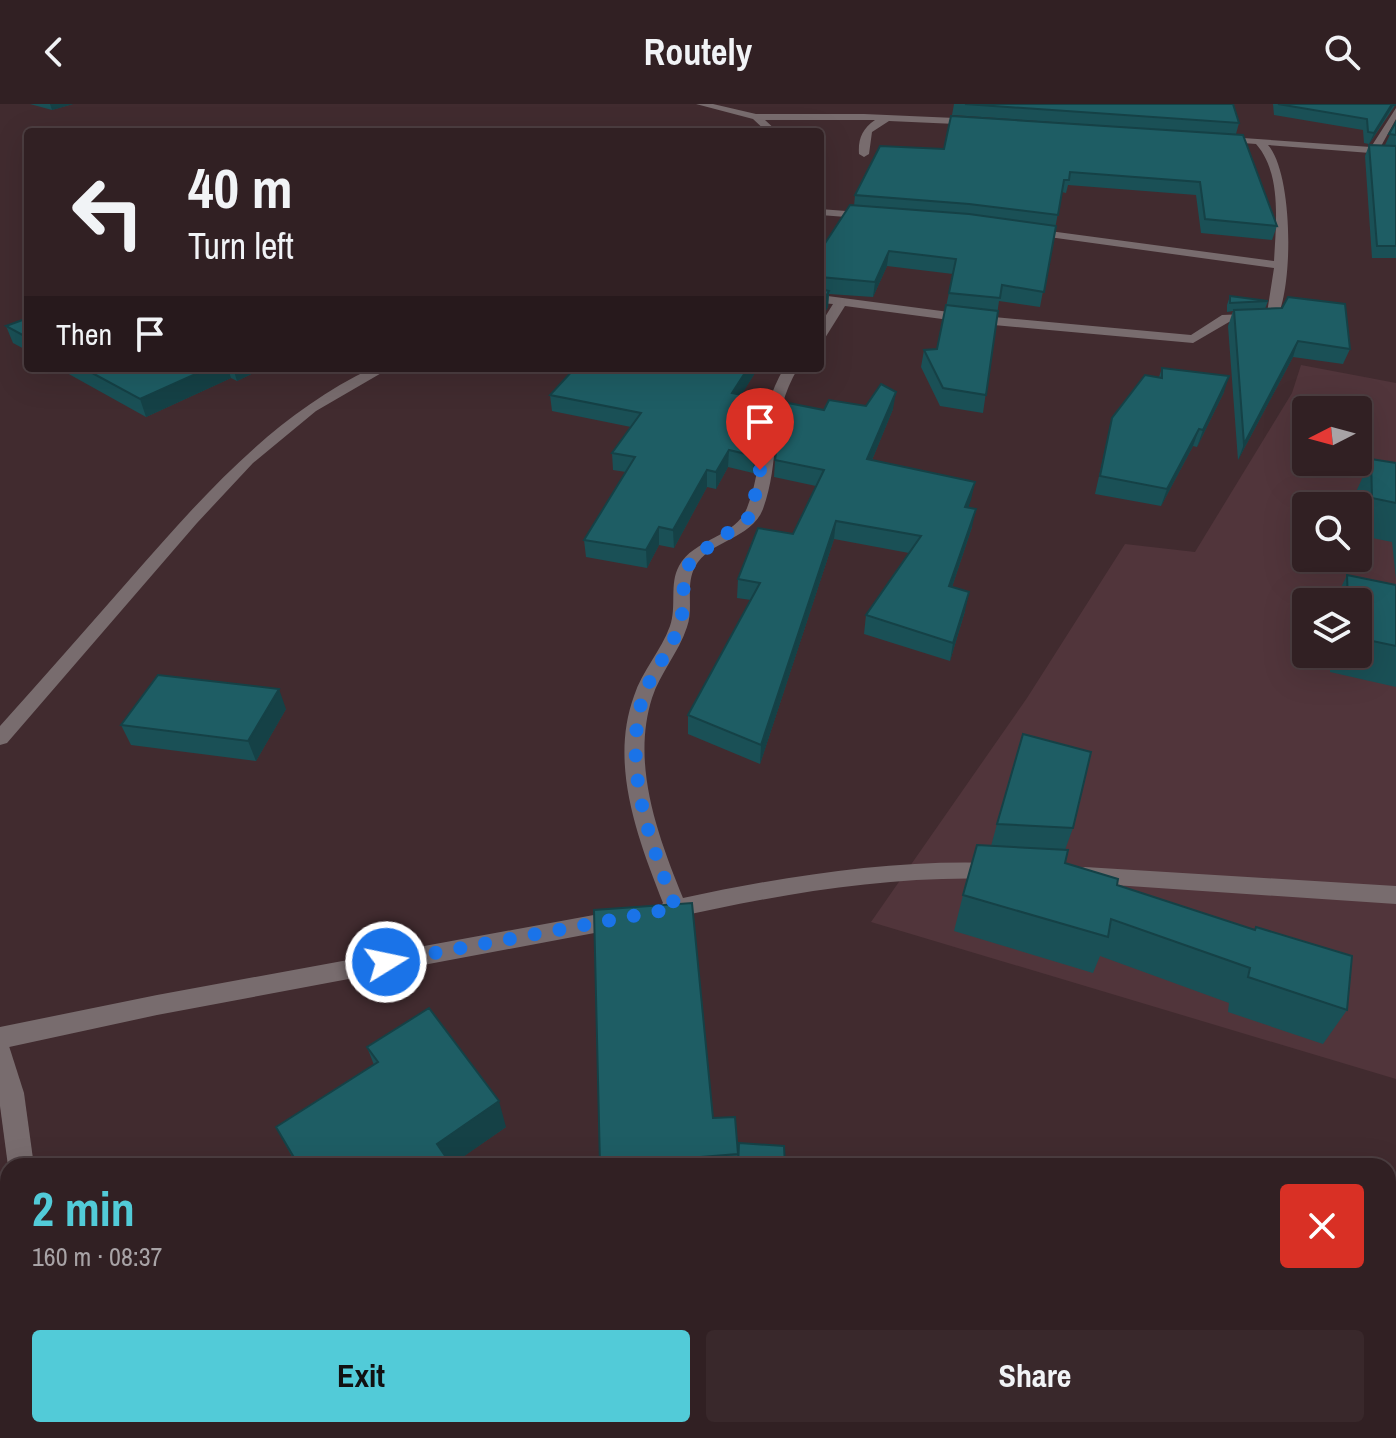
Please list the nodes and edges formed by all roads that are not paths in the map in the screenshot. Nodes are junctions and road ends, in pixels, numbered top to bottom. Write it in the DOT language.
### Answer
graph roads {
  1 [pos="701,104"];
  2 [pos="968,108"];
  3 [pos="1396,111"];
  4 [pos="756,117"];
  5 [pos="888,118"];
  6 [pos="963,121"];
  7 [pos="990,123"];
  8 [pos="768,128"];
  9 [pos="1212,138"];
  10 [pos="1259,141"];
  11 [pos="1374,150"];
  12 [pos="1396,152"];
  13 [pos="864,154"];
  14 [pos="824,212"];
  15 [pos="879,217"];
  16 [pos="1014,229"];
  17 [pos="1280,265"];
  18 [pos="824,300"];
  19 [pos="841,302"];
  20 [pos="824,329"];
  21 [pos="374,372"];
  22 [pos="789,372"];
  23 [pos="0,738"];
  24 [pos="1018,872"];
  25 [pos="1062,874"];
  26 [pos="1396,895"];
  27 [pos="676,908"];
  28 [pos="0,1038"];
  29 [pos="0,1054"];
  30 [pos="20,1158"];
  1 -- 4 [label="street"];
  2 -- 6 [label="street"];
  3 -- 11 [label="street"];
  4 -- 5 [label="street"];
  4 -- 8 [label="street"];
  5 -- 6 [label="street"];
  5 -- 13 [label="street"];
  6 -- 7 [label="street"];
  9 -- 10 [label="street"];
  10 -- 11 [label="street"];
  10 -- 17 [label="street"];
  11 -- 12 [label="street"];
  14 -- 15 [label="street"];
  16 -- 17 [label="street"];
  17 -- 19 [label="street"];
  18 -- 19 [label="street"];
  19 -- 20 [label="street"];
  21 -- 23 [label="street"];
  22 -- 27 [label="street"];
  24 -- 27 [label="street"];
  25 -- 26 [label="street"];
  27 -- 28 [label="street"];
  29 -- 30 [label="street"];
}
